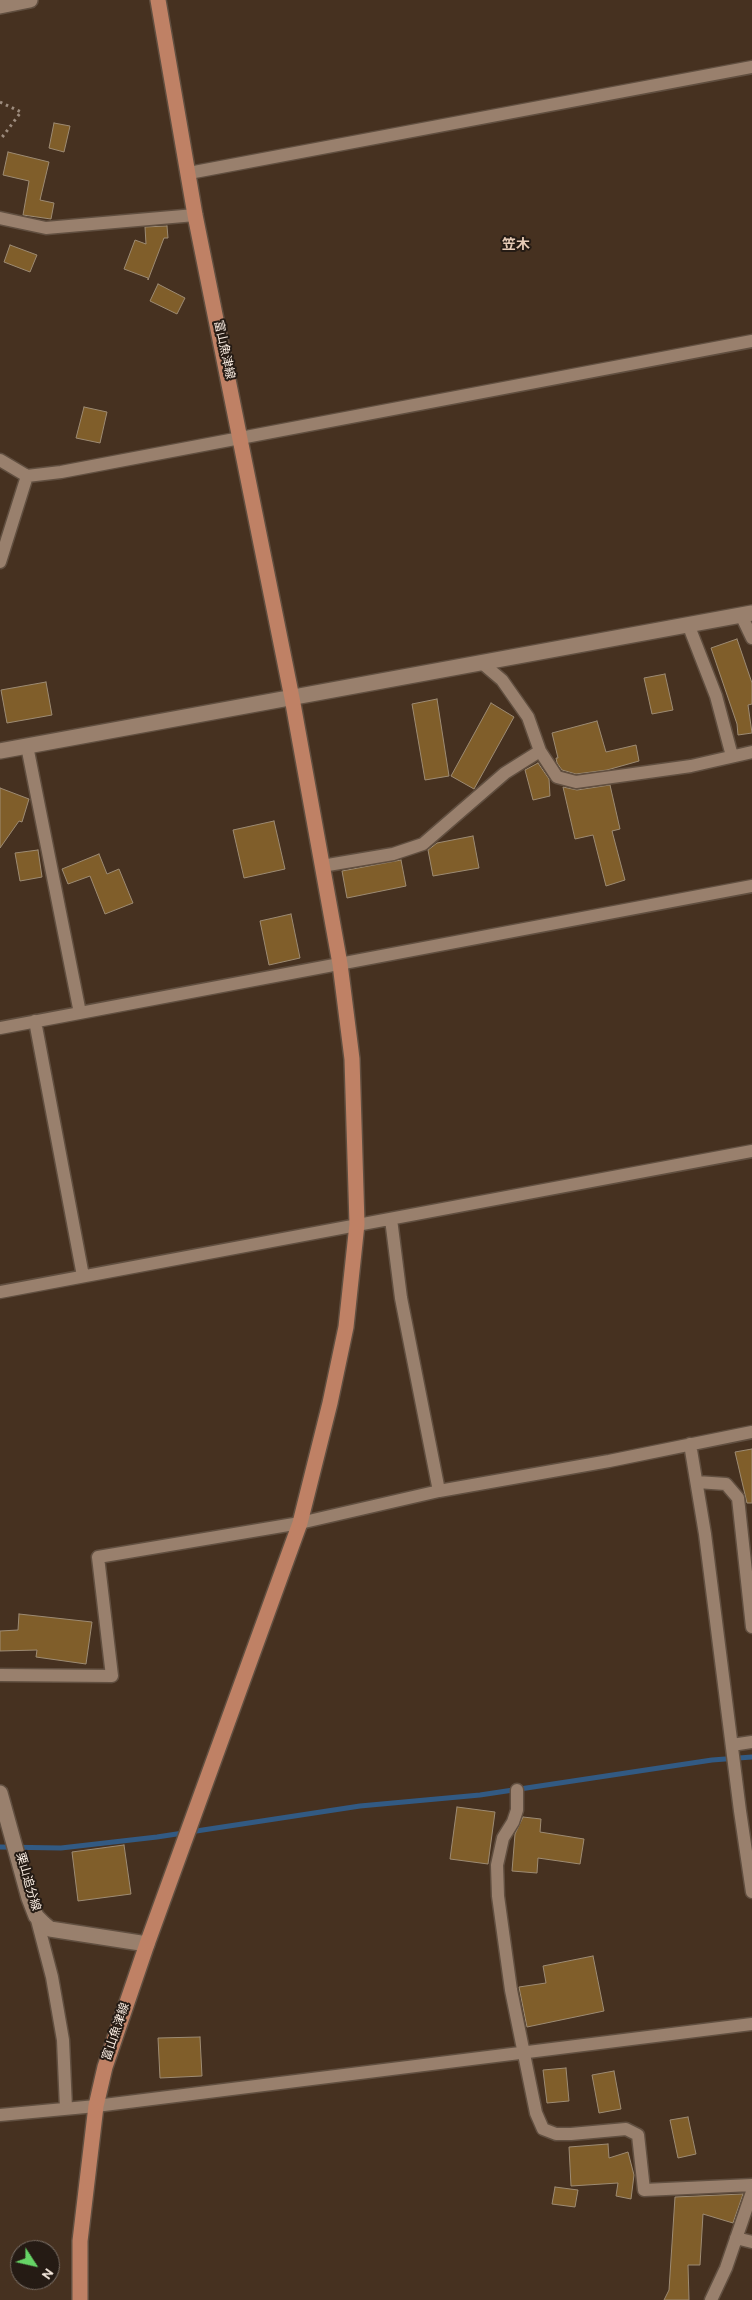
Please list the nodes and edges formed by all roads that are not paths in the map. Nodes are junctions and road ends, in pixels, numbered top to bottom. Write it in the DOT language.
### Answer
graph roads {
  1 [pos="30,0"];
  2 [pos="158,0"];
  3 [pos="0,6"];
  4 [pos="752,67"];
  5 [pos="189,173"];
  6 [pos="195,215"];
  7 [pos="0,218"];
  8 [pos="752,341"];
  9 [pos="241,439"];
  10 [pos="0,460"];
  11 [pos="27,476"];
  12 [pos="0,562"];
  13 [pos="746,614"];
  14 [pos="688,624"];
  15 [pos="752,638"];
  16 [pos="482,663"];
  17 [pos="292,698"];
  18 [pos="27,746"];
  19 [pos="0,751"];
  20 [pos="540,751"];
  21 [pos="752,752"];
  22 [pos="732,756"];
  23 [pos="322,866"];
  24 [pos="752,886"];
  25 [pos="340,964"];
  26 [pos="80,1013"];
  27 [pos="35,1021"];
  28 [pos="0,1028"];
  29 [pos="752,1151"];
  30 [pos="391,1219"];
  31 [pos="357,1224"];
  32 [pos="83,1276"];
  33 [pos="0,1292"];
  34 [pos="752,1432"];
  35 [pos="690,1444"];
  36 [pos="697,1482"];
  37 [pos="439,1491"];
  38 [pos="300,1523"];
  39 [pos="752,1627"];
  40 [pos="0,1675"];
  41 [pos="752,1742"];
  42 [pos="732,1745"];
  43 [pos="517,1790"];
  44 [pos="0,1793"];
  45 [pos="752,1892"];
  46 [pos="36,1916"];
  47 [pos="147,1944"];
  48 [pos="752,2024"];
  49 [pos="524,2053"];
  50 [pos="96,2106"];
  51 [pos="66,2108"];
  52 [pos="0,2115"];
  53 [pos="752,2185"];
  54 [pos="752,2192"];
  55 [pos="736,2238"];
  56 [pos="752,2242"];
  57 [pos="80,2300"];
  58 [pos="711,2300"];
  1 -- 3 [label="street"];
  2 -- 5 [label="main road, 富山魚津線"];
  4 -- 5 [label="street"];
  5 -- 6 [label="main road, 富山魚津線"];
  6 -- 7 [label="street"];
  6 -- 9 [label="main road, 富山魚津線"];
  8 -- 9 [label="street"];
  9 -- 11 [label="street"];
  9 -- 17 [label="main road, 富山魚津線"];
  10 -- 11 [label="street"];
  11 -- 12 [label="street"];
  13 -- 14 [label="street"];
  13 -- 15 [label="street"];
  14 -- 16 [label="street"];
  14 -- 22 [label="street"];
  16 -- 17 [label="street"];
  16 -- 20 [label="street"];
  17 -- 18 [label="street"];
  17 -- 23 [label="main road, 富山魚津線"];
  18 -- 19 [label="street"];
  18 -- 26 [label="street"];
  20 -- 22 [label="street"];
  20 -- 23 [label="street"];
  21 -- 22 [label="street"];
  23 -- 25 [label="main road, 富山魚津線"];
  24 -- 25 [label="street"];
  25 -- 26 [label="street"];
  25 -- 31 [label="main road, 富山魚津線"];
  26 -- 27 [label="street"];
  27 -- 28 [label="street"];
  27 -- 32 [label="street"];
  29 -- 30 [label="street"];
  30 -- 31 [label="street"];
  30 -- 37 [label="street"];
  31 -- 32 [label="street"];
  31 -- 38 [label="main road, 富山魚津線"];
  32 -- 33 [label="street"];
  34 -- 35 [label="street"];
  35 -- 36 [label="street"];
  35 -- 37 [label="street"];
  36 -- 39 [label="street"];
  36 -- 42 [label="street"];
  37 -- 38 [label="street"];
  38 -- 40 [label="street"];
  38 -- 47 [label="main road, 富山魚津線"];
  41 -- 42 [label="street"];
  42 -- 45 [label="street"];
  43 -- 49 [label="street"];
  44 -- 46 [label="street, 栗山追分線"];
  46 -- 47 [label="street, 栗山追分線"];
  46 -- 51 [label="street"];
  47 -- 50 [label="main road, 富山魚津線"];
  48 -- 49 [label="street"];
  49 -- 50 [label="street"];
  49 -- 53 [label="street"];
  50 -- 51 [label="street"];
  50 -- 57 [label="main road, 富山魚津線"];
  51 -- 52 [label="street"];
  54 -- 55 [label="street"];
  55 -- 56 [label="street"];
  55 -- 58 [label="street"];
}
